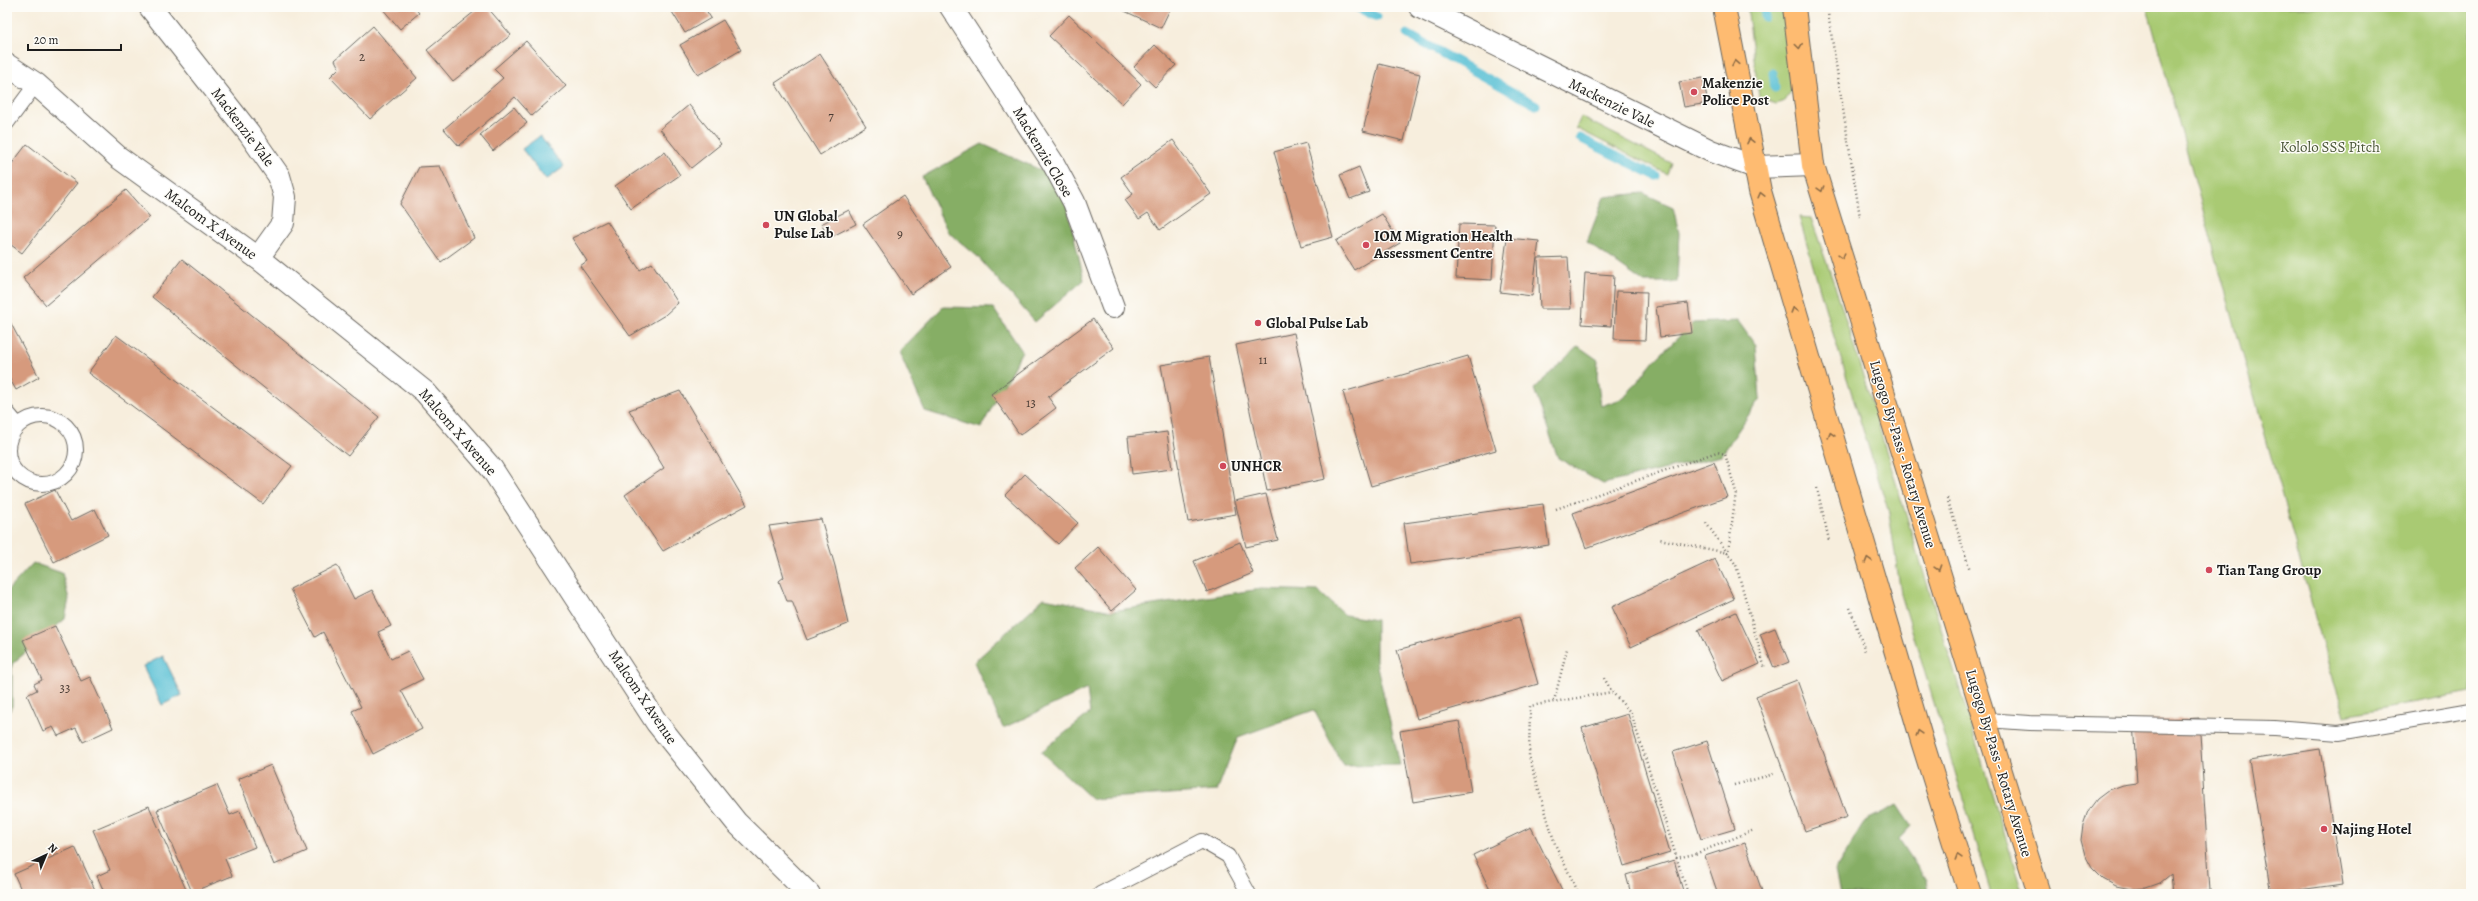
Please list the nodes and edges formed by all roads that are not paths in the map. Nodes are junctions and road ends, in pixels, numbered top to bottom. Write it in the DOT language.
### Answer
graph roads {
  1 [pos="150,7"];
  2 [pos="951,7"];
  3 [pos="1420,7"];
  4 [pos="1724,7"];
  5 [pos="1794,7"];
  6 [pos="7,65"];
  7 [pos="36,84"];
  8 [pos="7,123"];
  9 [pos="1813,165"];
  10 [pos="1755,167"];
  11 [pos="258,258"];
  12 [pos="1113,307"];
  13 [pos="7,412"];
  14 [pos="18,424"];
  15 [pos="2471,710"];
  16 [pos="1986,720"];
  17 [pos="809,894"];
  18 [pos="1100,894"];
  19 [pos="1249,894"];
  20 [pos="1970,894"];
  21 [pos="2040,894"];
  1 -- 11 [label="street, Mackenzie Vale"];
  2 -- 12 [label="street, Mackenzie Close"];
  3 -- 10 [label="street, Mackenzie Vale"];
  10 -- 4 [label="main road, one-way"];
  5 -- 9 [label="main road, Lugogo By-Pass - Rotary Avenue, one-way"];
  6 -- 7 [label="street, Malcom X Avenue"];
  7 -- 8 [label="lane"];
  7 -- 11 [label="street, Malcom X Avenue"];
  9 -- 10 [label="street, Mackenzie Vale"];
  9 -- 16 [label="main road, Lugogo By-Pass - Rotary Avenue, one-way"];
  20 -- 10 [label="main road, one-way"];
  11 -- 17 [label="street, Malcom X Avenue"];
  13 -- 14 [label="lane"];
  14 -- 14 [label="lane"];
  15 -- 16 [label="lane"];
  16 -- 21 [label="main road, Lugogo By-Pass - Rotary Avenue"];
  18 -- 19 [label="lane"];
}
